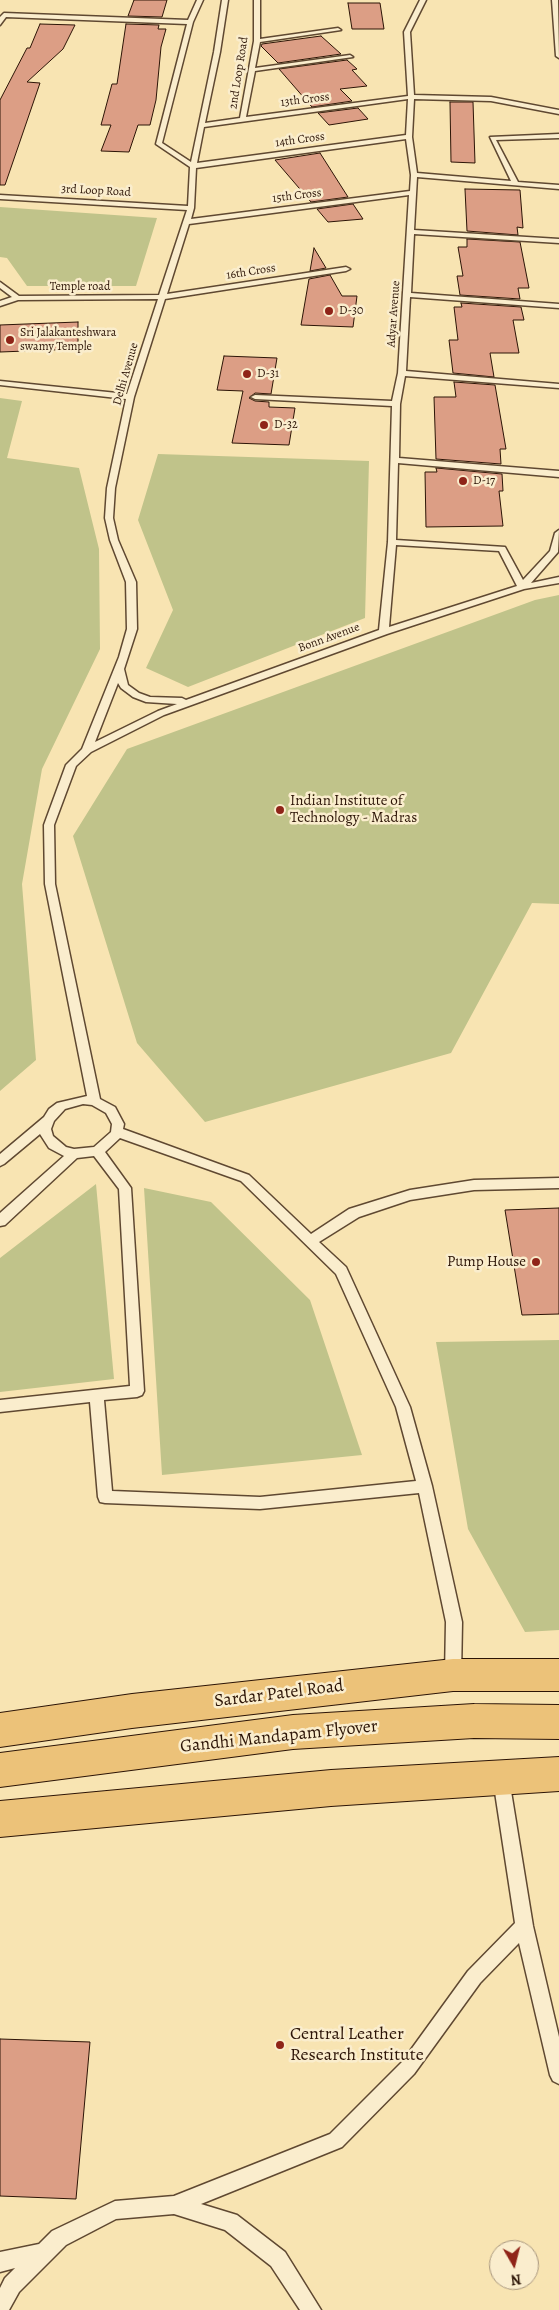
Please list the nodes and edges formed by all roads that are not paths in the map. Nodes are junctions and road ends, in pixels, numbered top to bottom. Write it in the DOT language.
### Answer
graph roads {
  1 [pos="200,0"];
  2 [pos="225,0"];
  3 [pos="257,0"];
  4 [pos="423,0"];
  5 [pos="555,0"];
  6 [pos="190,22"];
  7 [pos="0,23"];
  8 [pos="338,30"];
  9 [pos="257,41"];
  10 [pos="559,56"];
  11 [pos="350,57"];
  12 [pos="251,70"];
  13 [pos="411,97"];
  14 [pos="559,112"];
  15 [pos="243,119"];
  16 [pos="203,125"];
  17 [pos="559,136"];
  18 [pos="409,137"];
  19 [pos="193,166"];
  20 [pos="414,175"];
  21 [pos="516,184"];
  22 [pos="559,187"];
  23 [pos="411,193"];
  24 [pos="0,197"];
  25 [pos="191,208"];
  26 [pos="186,222"];
  27 [pos="409,232"];
  28 [pos="559,242"];
  29 [pos="346,269"];
  30 [pos="0,284"];
  31 [pos="407,295"];
  32 [pos="161,297"];
  33 [pos="17,298"];
  34 [pos="0,304"];
  35 [pos="559,306"];
  36 [pos="402,373"];
  37 [pos="0,383"];
  38 [pos="559,386"];
  39 [pos="255,397"];
  40 [pos="130,398"];
  41 [pos="396,404"];
  42 [pos="394,460"];
  43 [pos="559,474"];
  44 [pos="559,533"];
  45 [pos="392,542"];
  46 [pos="559,580"];
  47 [pos="522,587"];
  48 [pos="384,632"];
  49 [pos="119,669"];
  50 [pos="195,700"];
  51 [pos="87,750"];
  52 [pos="94,1101"];
  53 [pos="48,1120"];
  54 [pos="117,1132"];
  55 [pos="97,1150"];
  56 [pos="74,1154"];
  57 [pos="0,1161"];
  58 [pos="559,1183"];
  59 [pos="0,1221"];
  60 [pos="310,1241"];
  61 [pos="98,1396"];
  62 [pos="0,1406"];
  63 [pos="425,1486"];
  64 [pos="453,1675"];
  65 [pos="559,1675"];
  66 [pos="559,1722"];
  67 [pos="0,1730"];
  68 [pos="0,1770"];
  69 [pos="559,1774"];
  70 [pos="501,1778"];
  71 [pos="0,1819"];
  72 [pos="524,1926"];
  73 [pos="559,2075"];
  74 [pos="174,2205"];
  75 [pos="44,2253"];
  76 [pos="0,2262"];
  77 [pos="0,2308"];
  78 [pos="311,2310"];
  1 -- 6 [label="lane"];
  2 -- 16 [label="lane, Delhi Avenue"];
  3 -- 9 [label="lane, 2nd Loop Road"];
  4 -- 13 [label="lane, Adyar Avenue"];
  5 -- 10 [label="lane"];
  6 -- 7 [label="lane"];
  6 -- 19 [label="lane"];
  8 -- 9 [label="lane"];
  9 -- 12 [label="lane, 2nd Loop Road"];
  11 -- 12 [label="lane"];
  12 -- 15 [label="lane, 2nd Loop Road"];
  13 -- 14 [label="lane, 13th Cross"];
  13 -- 15 [label="lane, 13th Cross"];
  13 -- 18 [label="lane, Adyar Avenue"];
  15 -- 16 [label="lane, 13th Cross"];
  16 -- 19 [label="lane, Delhi Avenue"];
  17 -- 21 [label="lane"];
  18 -- 19 [label="lane, 14th Cross"];
  18 -- 20 [label="lane, Adyar Avenue"];
  19 -- 25 [label="lane, Delhi Avenue"];
  20 -- 21 [label="lane"];
  20 -- 23 [label="lane, Adyar Avenue"];
  21 -- 22 [label="lane"];
  23 -- 26 [label="lane, 15th Cross"];
  23 -- 27 [label="lane, Adyar Avenue"];
  24 -- 25 [label="lane, 3rd Loop Road"];
  25 -- 26 [label="lane, Delhi Avenue"];
  26 -- 32 [label="lane, Delhi Avenue"];
  27 -- 28 [label="lane"];
  27 -- 31 [label="lane, Adyar Avenue"];
  29 -- 32 [label="lane, 16th Cross"];
  30 -- 33 [label="lane"];
  31 -- 35 [label="lane"];
  31 -- 36 [label="lane, Adyar Avenue"];
  32 -- 33 [label="lane, Temple road"];
  32 -- 40 [label="lane, Delhi Avenue"];
  33 -- 34 [label="lane, Temple road"];
  36 -- 38 [label="lane"];
  36 -- 41 [label="lane, Adyar Avenue"];
  37 -- 40 [label="lane"];
  39 -- 41 [label="lane"];
  40 -- 49 [label="lane, Delhi Avenue"];
  41 -- 42 [label="lane, Adyar Avenue"];
  42 -- 43 [label="lane"];
  42 -- 45 [label="lane, Adyar Avenue"];
  44 -- 47 [label="lane, Bonn Avenue"];
  45 -- 47 [label="lane"];
  45 -- 48 [label="lane, Adyar Avenue"];
  46 -- 47 [label="lane"];
  47 -- 48 [label="lane, Bonn Avenue"];
  48 -- 50 [label="lane, Bonn Avenue"];
  49 -- 50 [label="lane"];
  49 -- 51 [label="lane, Delhi Avenue"];
  50 -- 51 [label="lane, Bonn Avenue"];
  51 -- 52 [label="lane"];
  52 -- 53 [label="lane"];
  52 -- 54 [label="lane"];
  53 -- 56 [label="lane"];
  53 -- 57 [label="lane"];
  54 -- 55 [label="lane"];
  54 -- 60 [label="lane"];
  55 -- 56 [label="lane"];
  55 -- 61 [label="lane"];
  56 -- 59 [label="lane"];
  58 -- 60 [label="lane"];
  60 -- 63 [label="lane"];
  61 -- 62 [label="lane"];
  61 -- 63 [label="lane"];
  63 -- 64 [label="lane"];
  64 -- 65 [label="main road, Sardar Patel Road"];
  64 -- 67 [label="main road, Sardar Patel Road"];
  66 -- 68 [label="main road, Gandhi Mandapam Flyover"];
  69 -- 70 [label="main road"];
  70 -- 71 [label="main road"];
  70 -- 72 [label="lane"];
  72 -- 73 [label="lane"];
  72 -- 74 [label="lane"];
  74 -- 75 [label="lane"];
  74 -- 78 [label="lane"];
  75 -- 76 [label="lane"];
  75 -- 77 [label="lane"];
}
